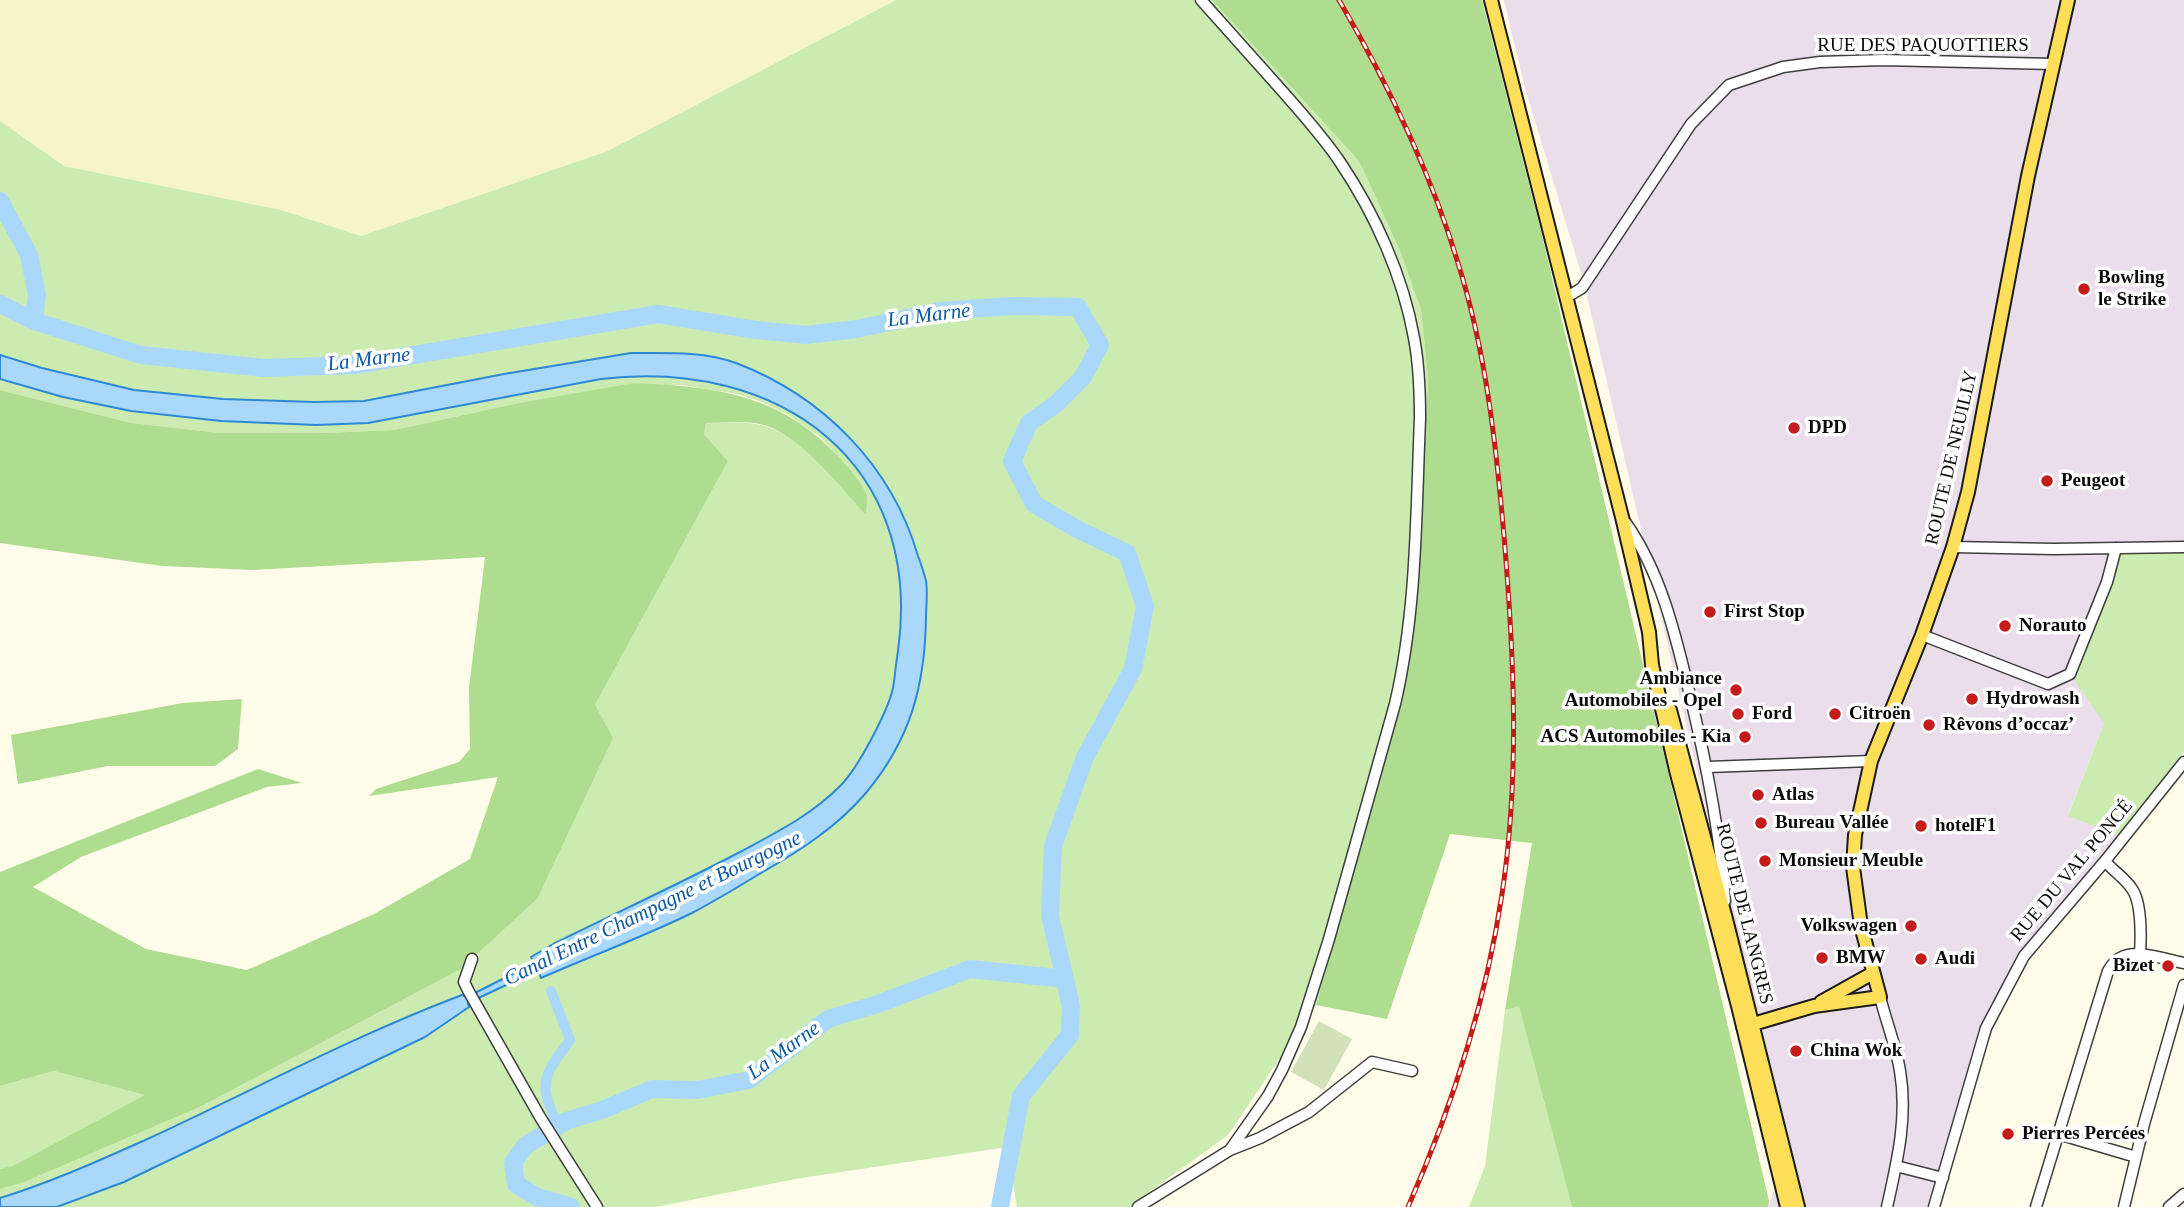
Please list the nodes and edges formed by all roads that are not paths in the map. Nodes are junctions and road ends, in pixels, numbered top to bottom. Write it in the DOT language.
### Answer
graph roads {
  1 [pos="1201,0"];
  2 [pos="1491,0"];
  3 [pos="2068,0"];
  4 [pos="2053,64"];
  5 [pos="1567,297"];
  6 [pos="1622,517"];
  7 [pos="1953,547"];
  8 [pos="2184,547"];
  9 [pos="2116,548"];
  10 [pos="1649,632"];
  11 [pos="1922,635"];
  12 [pos="1871,761"];
  13 [pos="2184,762"];
  14 [pos="1708,767"];
  15 [pos="2105,861"];
  16 [pos="1727,919"];
  17 [pos="2140,954"];
  18 [pos="472,959"];
  19 [pos="2184,963"];
  20 [pos="1873,973"];
  21 [pos="2184,985"];
  22 [pos="1880,997"];
  23 [pos="1814,1006"];
  24 [pos="1748,1026"];
  25 [pos="1412,1072"];
  26 [pos="2058,1134"];
  27 [pos="1230,1150"];
  28 [pos="2136,1157"];
  29 [pos="1896,1166"];
  30 [pos="1943,1178"];
  31 [pos="2184,1194"];
  32 [pos="597,1207"];
  33 [pos="1138,1207"];
  34 [pos="1787,1207"];
  35 [pos="1798,1207"];
  36 [pos="1887,1207"];
  37 [pos="1934,1207"];
  38 [pos="2036,1207"];
  39 [pos="2123,1207"];
  40 [pos="2169,1207"];
  1 -- 27 [label="street"];
  2 -- 5 [label="main road"];
  3 -- 4 [label="main road, ROUTE DE NEUILLY"];
  4 -- 5 [label="street, RUE DES PAQUOTTIERS"];
  4 -- 7 [label="main road, ROUTE DE NEUILLY"];
  5 -- 6 [label="main road"];
  6 -- 10 [label="main road"];
  6 -- 14 [label="street"];
  7 -- 9 [label="street"];
  7 -- 11 [label="main road, ROUTE DE NEUILLY"];
  8 -- 9 [label="street"];
  9 -- 11 [label="street"];
  10 -- 16 [label="main road, ROUTE DE LANGRES"];
  10 -- 24 [label="main road"];
  11 -- 12 [label="main road, ROUTE DE NEUILLY"];
  12 -- 14 [label="street"];
  12 -- 20 [label="main road, ROUTE DE NEUILLY"];
  13 -- 15 [label="street, RUE DU VAL PONCÉ"];
  14 -- 16 [label="street"];
  15 -- 17 [label="street"];
  15 -- 30 [label="street, RUE DU VAL PONCÉ"];
  16 -- 24 [label="main road, ROUTE DE LANGRES"];
  17 -- 19 [label="street"];
  17 -- 26 [label="street"];
  18 -- 32 [label="street"];
  20 -- 22 [label="main road, ROUTE DE NEUILLY"];
  20 -- 23 [label="main road"];
  21 -- 28 [label="street"];
  22 -- 23 [label="main road"];
  22 -- 29 [label="street"];
  23 -- 24 [label="main road"];
  24 -- 34 [label="main road"];
  24 -- 35 [label="main road, ROUTE DE LANGRES"];
  25 -- 27 [label="street"];
  26 -- 28 [label="street"];
  26 -- 38 [label="street"];
  27 -- 33 [label="street"];
  28 -- 39 [label="street"];
  29 -- 30 [label="street"];
  29 -- 36 [label="street"];
  30 -- 37 [label="street, RUE DU VAL PONCÉ"];
  31 -- 40 [label="street"];
}
